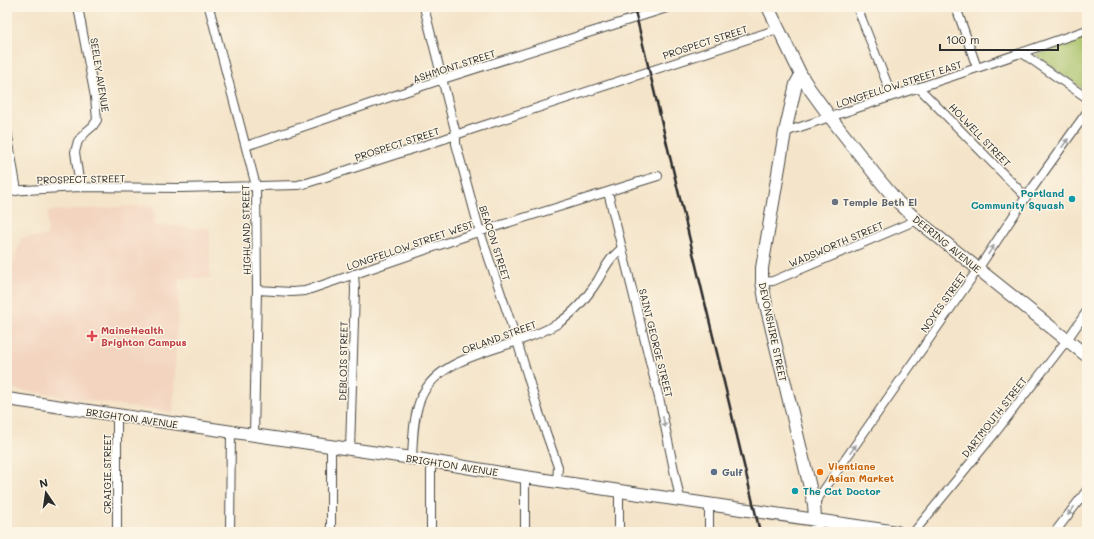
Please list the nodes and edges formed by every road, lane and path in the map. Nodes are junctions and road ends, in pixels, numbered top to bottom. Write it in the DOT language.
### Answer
graph roads {
  1 [pos="78,7"];
  2 [pos="209,7"];
  3 [pos="424,7"];
  4 [pos="670,7"];
  5 [pos="768,7"];
  6 [pos="857,7"];
  7 [pos="956,7"];
  8 [pos="778,29"];
  9 [pos="1087,30"];
  10 [pos="1022,52"];
  11 [pos="977,68"];
  12 [pos="801,75"];
  13 [pos="443,80"];
  14 [pos="919,88"];
  15 [pos="892,96"];
  16 [pos="1087,98"];
  17 [pos="1087,112"];
  18 [pos="830,117"];
  19 [pos="7,131"];
  20 [pos="785,132"];
  21 [pos="456,134"];
  22 [pos="246,146"];
  23 [pos="658,176"];
  24 [pos="256,186"];
  25 [pos="80,187"];
  26 [pos="7,191"];
  27 [pos="17,191"];
  28 [pos="608,192"];
  29 [pos="1026,197"];
  30 [pos="917,220"];
  31 [pos="480,232"];
  32 [pos="622,248"];
  33 [pos="978,269"];
  34 [pos="354,274"];
  35 [pos="762,282"];
  36 [pos="257,290"];
  37 [pos="1087,311"];
  38 [pos="1067,340"];
  39 [pos="518,341"];
  40 [pos="1087,356"];
  41 [pos="7,399"];
  42 [pos="118,416"];
  43 [pos="231,432"];
  44 [pos="254,435"];
  45 [pos="331,446"];
  46 [pos="350,449"];
  47 [pos="412,458"];
  48 [pos="431,461"];
  49 [pos="525,477"];
  50 [pos="557,481"];
  51 [pos="619,490"];
  52 [pos="1087,490"];
  53 [pos="680,499"];
  54 [pos="709,504"];
  55 [pos="814,504"];
  56 [pos="814,519"];
  57 [pos="117,532"];
  58 [pos="230,532"];
  59 [pos="331,532"];
  60 [pos="431,532"];
  61 [pos="525,532"];
  62 [pos="619,532"];
  63 [pos="709,532"];
  64 [pos="816,532"];
  65 [pos="897,532"];
  66 [pos="914,532"];
  67 [pos="1055,532"];
  1 -- 25 [label="street, SEELEY AVENUE"];
  2 -- 22 [label="street, HIGHLAND STREET"];
  3 -- 13 [label="street, BEACON STREET"];
  4 -- 13 [label="street, ASHMONT STREET"];
  5 -- 8 [label="main road, DEERING AVENUE"];
  6 -- 15 [label="street"];
  7 -- 11 [label="street"];
  8 -- 12 [label="main road, DEERING AVENUE"];
  8 -- 21 [label="street, PROSPECT STREET"];
  9 -- 10 [label="street, LONGFELLOW STREET EAST"];
  10 -- 11 [label="street, LONGFELLOW STREET EAST"];
  10 -- 16 [label="street"];
  11 -- 14 [label="street, LONGFELLOW STREET EAST"];
  12 -- 18 [label="main road, DEERING AVENUE"];
  12 -- 20 [label="main road, DEVONSHIRE STREET"];
  13 -- 21 [label="street, BEACON STREET"];
  13 -- 22 [label="street, ASHMONT STREET"];
  14 -- 15 [label="street, LONGFELLOW STREET EAST"];
  14 -- 29 [label="street, HOLWELL STREET"];
  15 -- 18 [label="street, LONGFELLOW STREET EAST"];
  29 -- 17 [label="street, NOYES STREET, one-way"];
  18 -- 20 [label="street, LONGFELLOW STREET EAST"];
  18 -- 30 [label="main road, DEERING AVENUE"];
  19 -- 27 [label="street"];
  20 -- 35 [label="main road, DEVONSHIRE STREET"];
  21 -- 24 [label="street, PROSPECT STREET"];
  21 -- 31 [label="street, BEACON STREET"];
  22 -- 24 [label="street, HIGHLAND STREET"];
  23 -- 28 [label="street, LONGFELLOW STREET WEST"];
  24 -- 25 [label="street, PROSPECT STREET"];
  24 -- 36 [label="street, HIGHLAND STREET"];
  25 -- 27 [label="street, PROSPECT STREET"];
  26 -- 27 [label="street, PROSPECT STREET"];
  28 -- 31 [label="street, LONGFELLOW STREET WEST"];
  28 -- 32 [label="street, SAINT GEORGE STREET"];
  33 -- 29 [label="street, NOYES STREET, one-way"];
  30 -- 33 [label="main road, DEERING AVENUE"];
  30 -- 35 [label="street, WADSWORTH STREET"];
  31 -- 34 [label="street, LONGFELLOW STREET WEST"];
  31 -- 39 [label="street, BEACON STREET"];
  32 -- 39 [label="street, ORLAND STREET"];
  32 -- 53 [label="street, SAINT GEORGE STREET, one-way"];
  33 -- 38 [label="main road, DEERING AVENUE"];
  55 -- 33 [label="street, NOYES STREET, one-way"];
  34 -- 36 [label="street, LONGFELLOW STREET WEST"];
  34 -- 46 [label="street, DEBLOIS STREET"];
  35 -- 55 [label="main road, DEVONSHIRE STREET"];
  36 -- 44 [label="street, HIGHLAND STREET"];
  37 -- 38 [label="street, DARTMOUTH STREET"];
  38 -- 40 [label="main road, DEERING AVENUE"];
  38 -- 66 [label="street, DARTMOUTH STREET"];
  39 -- 47 [label="street, ORLAND STREET"];
  39 -- 50 [label="street, BEACON STREET"];
  41 -- 42 [label="main road, BRIGHTON AVENUE"];
  42 -- 43 [label="main road, BRIGHTON AVENUE"];
  42 -- 57 [label="street, CRAIGIE STREET"];
  43 -- 44 [label="main road, BRIGHTON AVENUE"];
  43 -- 58 [label="street"];
  44 -- 45 [label="main road, BRIGHTON AVENUE"];
  45 -- 46 [label="main road, BRIGHTON AVENUE"];
  45 -- 59 [label="street"];
  46 -- 47 [label="main road, BRIGHTON AVENUE"];
  47 -- 48 [label="main road, BRIGHTON AVENUE"];
  48 -- 49 [label="main road, BRIGHTON AVENUE"];
  48 -- 60 [label="street"];
  49 -- 50 [label="main road, BRIGHTON AVENUE"];
  49 -- 61 [label="street"];
  50 -- 51 [label="main road, BRIGHTON AVENUE"];
  51 -- 53 [label="main road, BRIGHTON AVENUE"];
  51 -- 62 [label="street"];
  52 -- 67 [label="street, one-way"];
  53 -- 54 [label="main road, BRIGHTON AVENUE"];
  54 -- 56 [label="main road, BRIGHTON AVENUE"];
  54 -- 63 [label="street"];
  55 -- 56 [label="main road, DEVONSHIRE STREET"];
  56 -- 64 [label="main road, DEVONSHIRE STREET"];
  56 -- 65 [label="main road, BRIGHTON AVENUE"];
}
